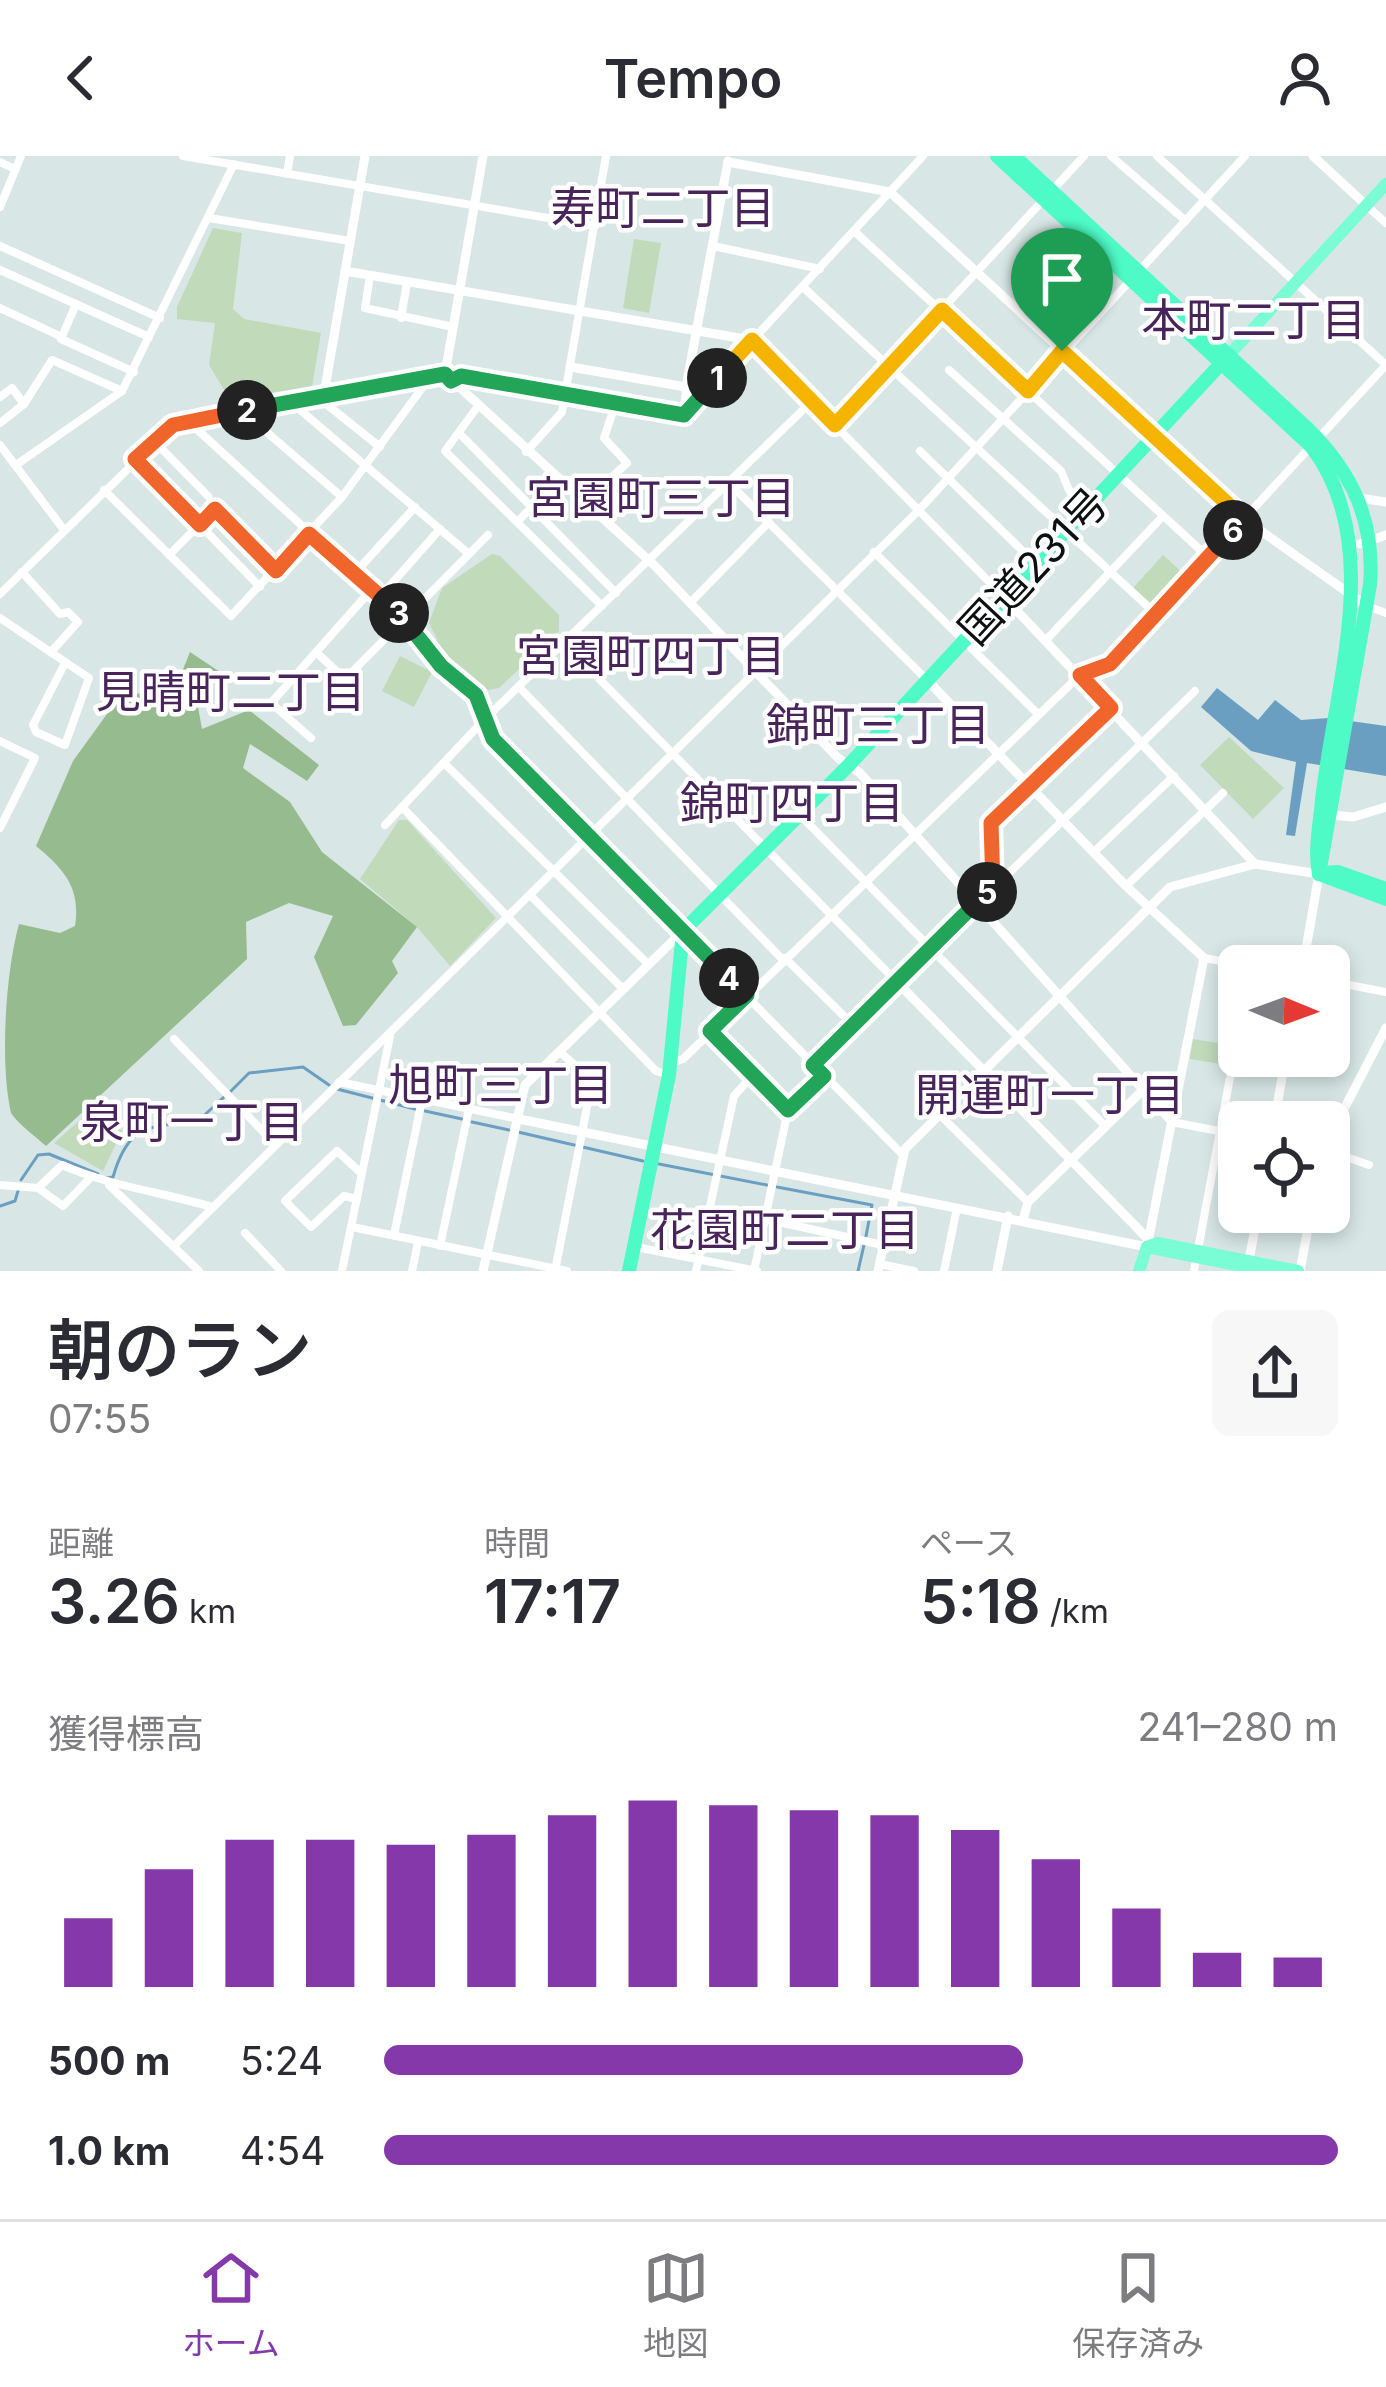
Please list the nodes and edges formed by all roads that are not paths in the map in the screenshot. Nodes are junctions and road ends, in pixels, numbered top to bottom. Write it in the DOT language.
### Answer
graph roads {
  1 [pos="21,156"];
  2 [pos="183,156"];
  3 [pos="290,156"];
  4 [pos="365,156"];
  5 [pos="483,156"];
  6 [pos="606,156"];
  7 [pos="923,156"];
  8 [pos="997,156"];
  9 [pos="1014,156"];
  10 [pos="1084,156"];
  11 [pos="1111,156"];
  12 [pos="1156,156"];
  13 [pos="1245,156"];
  14 [pos="1313,156"];
  15 [pos="728,159"];
  16 [pos="0,162"];
  17 [pos="239,162"];
  18 [pos="15,169"];
  19 [pos="287,174"];
  20 [pos="1386,184"];
  21 [pos="360,186"];
  22 [pos="890,192"];
  23 [pos="1048,195"];
  24 [pos="1205,201"];
  25 [pos="1366,205"];
  26 [pos="0,206"];
  27 [pos="474,206"];
  28 [pos="209,218"];
  29 [pos="1186,221"];
  30 [pos="1386,223"];
  31 [pos="595,226"];
  32 [pos="854,231"];
  33 [pos="350,241"];
  34 [pos="0,246"];
  35 [pos="713,246"];
  36 [pos="820,268"];
  37 [pos="0,270"];
  38 [pos="345,272"];
  39 [pos="976,274"];
  40 [pos="370,275"];
  41 [pos="1135,277"];
  42 [pos="407,281"];
  43 [pos="1295,282"];
  44 [pos="803,286"];
  45 [pos="459,290"];
  46 [pos="76,304"];
  47 [pos="0,308"];
  48 [pos="942,310"];
  49 [pos="579,311"];
  50 [pos="160,318"];
  51 [pos="401,318"];
  52 [pos="453,327"];
  53 [pos="698,331"];
  54 [pos="62,337"];
  55 [pos="149,337"];
  56 [pos="752,340"];
  57 [pos="1062,351"];
  58 [pos="1224,360"];
  59 [pos="571,367"];
  60 [pos="888,368"];
  61 [pos="949,370"];
  62 [pos="134,372"];
  63 [pos="431,374"];
  64 [pos="448,377"];
  65 [pos="686,387"];
  66 [pos="122,391"];
  67 [pos="1028,391"];
  68 [pos="566,394"];
  69 [pos="320,395"];
  70 [pos="0,398"];
  71 [pos="290,402"];
  72 [pos="811,402"];
  73 [pos="616,403"];
  74 [pos="24,404"];
  75 [pos="478,406"];
  76 [pos="242,411"];
  77 [pos="684,415"];
  78 [pos="1002,418"];
  79 [pos="189,422"];
  80 [pos="0,423"];
  81 [pos="173,425"];
  82 [pos="835,425"];
  83 [pos="460,434"];
  84 [pos="1153,437"];
  85 [pos="154,441"];
  86 [pos="1315,442"];
  87 [pos="0,446"];
  88 [pos="380,447"];
  89 [pos="974,448"];
  90 [pos="920,451"];
  91 [pos="526,452"];
  92 [pos="135,459"];
  93 [pos="367,464"];
  94 [pos="16,466"];
  95 [pos="1118,474"];
  96 [pos="949,478"];
  97 [pos="558,481"];
  98 [pos="730,484"];
  99 [pos="104,490"];
  100 [pos="208,496"];
  101 [pos="341,497"];
  102 [pos="1359,498"];
  103 [pos="1386,502"];
  104 [pos="584,505"];
  105 [pos="415,507"];
  106 [pos="532,508"];
  107 [pos="1088,508"];
  108 [pos="918,511"];
  109 [pos="1163,516"];
  110 [pos="1244,519"];
  111 [pos="517,522"];
  112 [pos="769,522"];
  113 [pos="200,525"];
  114 [pos="440,529"];
  115 [pos="64,530"];
  116 [pos="1066,531"];
  117 [pos="309,534"];
  118 [pos="488,535"];
  119 [pos="1372,540"];
  120 [pos="874,552"];
  121 [pos="469,554"];
  122 [pos="169,555"];
  123 [pos="1208,557"];
  124 [pos="648,561"];
  125 [pos="1036,564"];
  126 [pos="276,571"];
  127 [pos="22,572"];
  128 [pos="1112,572"];
  129 [pos="355,573"];
  130 [pos="260,587"];
  131 [pos="837,587"];
  132 [pos="372,590"];
  133 [pos="616,593"];
  134 [pos="0,594"];
  135 [pos="380,597"];
  136 [pos="1005,598"];
  137 [pos="691,602"];
  138 [pos="1362,602"];
  139 [pos="602,606"];
  140 [pos="1156,614"];
  141 [pos="1386,614"];
  142 [pos="404,617"];
  143 [pos="0,618"];
  144 [pos="1046,640"];
  145 [pos="963,642"];
  146 [pos="564,643"];
  147 [pos="51,652"];
  148 [pos="316,652"];
  149 [pos="64,665"];
  150 [pos="755,671"];
  151 [pos="1080,675"];
  152 [pos="928,680"];
  153 [pos="519,687"];
  154 [pos="1195,692"];
  155 [pos="1111,708"];
  156 [pos="1038,715"];
  157 [pos="484,720"];
  158 [pos="311,738"];
  159 [pos="0,741"];
  160 [pos="1143,741"];
  161 [pos="998,752"];
  162 [pos="672,754"];
  163 [pos="444,763"];
  164 [pos="848,766"];
  165 [pos="1332,774"];
  166 [pos="1174,775"];
  167 [pos="1030,785"];
  168 [pos="1223,794"];
  169 [pos="627,800"];
  170 [pos="402,807"];
  171 [pos="1386,807"];
  172 [pos="1209,810"];
  173 [pos="800,814"];
  174 [pos="1331,815"];
  175 [pos="1062,820"];
  176 [pos="386,825"];
  177 [pos="0,828"];
  178 [pos="914,832"];
  179 [pos="590,836"];
  180 [pos="765,849"];
  181 [pos="1094,852"];
  182 [pos="1255,864"];
  183 [pos="555,870"];
  184 [pos="1319,874"];
  185 [pos="863,881"];
  186 [pos="993,886"];
  187 [pos="1126,886"];
  188 [pos="1386,889"];
  189 [pos="720,894"];
  190 [pos="530,895"];
  191 [pos="1386,899"];
  192 [pos="976,902"];
  193 [pos="1148,908"];
  194 [pos="829,915"];
  195 [pos="506,918"];
  196 [pos="683,931"];
  197 [pos="1307,945"];
  198 [pos="929,949"];
  199 [pos="1204,958"];
  200 [pos="784,959"];
  201 [pos="1218,960"];
  202 [pos="648,964"];
  203 [pos="896,982"];
  204 [pos="1350,985"];
  205 [pos="623,989"];
  206 [pos="1386,992"];
  207 [pos="747,995"];
  208 [pos="1061,996"];
  209 [pos="599,1011"];
  210 [pos="852,1024"];
  211 [pos="1386,1028"];
  212 [pos="710,1031"];
  213 [pos="390,1034"];
  214 [pos="1018,1038"];
  215 [pos="174,1039"];
  216 [pos="560,1052"];
  217 [pos="813,1065"];
  218 [pos="670,1069"];
  219 [pos="984,1072"];
  220 [pos="753,1075"];
  221 [pos="824,1076"];
  222 [pos="338,1082"];
  223 [pos="1145,1088"];
  224 [pos="378,1090"];
  225 [pos="422,1100"];
  226 [pos="1348,1101"];
  227 [pos="469,1109"];
  228 [pos="788,1110"];
  229 [pos="940,1115"];
  230 [pos="514,1118"];
  231 [pos="1172,1122"];
  232 [pos="1105,1126"];
  233 [pos="1218,1131"];
  234 [pos="583,1133"];
  235 [pos="1218,1142"];
  236 [pos="275,1144"];
  237 [pos="655,1149"];
  238 [pos="902,1154"];
  239 [pos="1071,1158"];
  240 [pos="1350,1158"];
  241 [pos="719,1161"];
  242 [pos="1369,1165"];
  243 [pos="775,1172"];
  244 [pos="362,1174"];
  245 [pos="91,1177"];
  246 [pos="0,1185"];
  247 [pos="109,1185"];
  248 [pos="38,1188"];
  249 [pos="893,1194"];
  250 [pos="357,1199"];
  251 [pos="1028,1202"];
  252 [pos="212,1207"];
  253 [pos="958,1207"];
  254 [pos="1008,1216"];
  255 [pos="765,1219"];
  256 [pos="1024,1220"];
  257 [pos="352,1227"];
  258 [pos="245,1233"];
  259 [pos="1254,1233"];
  260 [pos="1307,1233"];
  261 [pos="394,1235"];
  262 [pos="418,1242"];
  263 [pos="1148,1243"];
  264 [pos="175,1245"];
  265 [pos="883,1245"];
  266 [pos="440,1246"];
  267 [pos="634,1247"];
  268 [pos="486,1255"];
  269 [pos="699,1260"];
  270 [pos="1196,1260"];
  271 [pos="1248,1266"];
  272 [pos="878,1268"];
  273 [pos="555,1270"];
  274 [pos="200,1271"];
  275 [pos="280,1271"];
  276 [pos="342,1271"];
  277 [pos="412,1271"];
  278 [pos="483,1271"];
  279 [pos="567,1271"];
  280 [pos="629,1271"];
  281 [pos="696,1271"];
  282 [pos="755,1271"];
  283 [pos="914,1271"];
  284 [pos="944,1271"];
  285 [pos="998,1271"];
  286 [pos="1139,1271"];
  287 [pos="1266,1271"];
  288 [pos="1299,1271"];
  1 -- 18 [label="street"];
  2 -- 17 [label="street"];
  3 -- 19 [label="street"];
  4 -- 21 [label="street"];
  5 -- 27 [label="street"];
  6 -- 31 [label="street"];
  7 -- 22 [label="street"];
  8 -- 23 [label="highway"];
  9 -- 23 [label="highway"];
  10 -- 23 [label="street"];
  11 -- 29 [label="street"];
  12 -- 24 [label="street"];
  13 -- 24 [label="street"];
  14 -- 25 [label="street"];
  15 -- 22 [label="street"];
  15 -- 35 [label="street"];
  16 -- 18 [label="street"];
  17 -- 19 [label="street"];
  17 -- 28 [label="street"];
  18 -- 26 [label="street"];
  19 -- 21 [label="street"];
  20 -- 25 [label="main road"];
  21 -- 27 [label="street"];
  21 -- 33 [label="street"];
  22 -- 32 [label="street"];
  22 -- 39 [label="street"];
  23 -- 39 [label="street"];
  23 -- 41 [label="highway"];
  24 -- 29 [label="street"];
  24 -- 43 [label="street"];
  25 -- 30 [label="street"];
  25 -- 43 [label="main road"];
  27 -- 31 [label="street"];
  27 -- 45 [label="street"];
  28 -- 33 [label="street"];
  28 -- 50 [label="street"];
  29 -- 41 [label="street"];
  31 -- 49 [label="street"];
  32 -- 36 [label="street"];
  32 -- 48 [label="street"];
  33 -- 38 [label="street"];
  34 -- 50 [label="street"];
  35 -- 36 [label="street"];
  35 -- 53 [label="street"];
  36 -- 44 [label="street"];
  37 -- 46 [label="street"];
  38 -- 40 [label="street"];
  38 -- 69 [label="street"];
  39 -- 48 [label="street"];
  39 -- 57 [label="street"];
  40 -- 42 [label="street"];
  40 -- 51 [label="street"];
  41 -- 57 [label="street"];
  41 -- 58 [label="highway"];
  42 -- 45 [label="street"];
  42 -- 51 [label="street"];
  43 -- 58 [label="main road"];
  43 -- 86 [label="street"];
  44 -- 56 [label="street"];
  44 -- 60 [label="street"];
  45 -- 49 [label="street"];
  45 -- 52 [label="street"];
  46 -- 54 [label="street"];
  46 -- 55 [label="street"];
  47 -- 54 [label="street"];
  48 -- 60 [label="street"];
  48 -- 67 [label="street"];
  49 -- 53 [label="street"];
  49 -- 59 [label="street"];
  50 -- 55 [label="street"];
  51 -- 52 [label="street"];
  52 -- 64 [label="street"];
  53 -- 56 [label="street"];
  53 -- 65 [label="street"];
  54 -- 62 [label="street"];
  55 -- 62 [label="street"];
  56 -- 72 [label="street"];
  56 -- 77 [label="street"];
  57 -- 67 [label="street"];
  57 -- 84 [label="street"];
  58 -- 84 [label="highway, 国道231号"];
  58 -- 86 [label="highway"];
  59 -- 65 [label="street"];
  59 -- 68 [label="street"];
  60 -- 82 [label="street"];
  60 -- 89 [label="street"];
  61 -- 78 [label="street"];
  62 -- 66 [label="street"];
  63 -- 64 [label="street"];
  63 -- 69 [label="street"];
  63 -- 88 [label="street"];
  64 -- 68 [label="street"];
  64 -- 75 [label="street"];
  65 -- 77 [label="street"];
  66 -- 74 [label="street"];
  66 -- 94 [label="street"];
  67 -- 78 [label="street"];
  67 -- 95 [label="street"];
  68 -- 73 [label="street"];
  68 -- 91 [label="street"];
  69 -- 71 [label="street"];
  69 -- 88 [label="street"];
  70 -- 74 [label="street"];
  71 -- 76 [label="street"];
  71 -- 93 [label="street"];
  72 -- 82 [label="street"];
  72 -- 98 [label="street"];
  73 -- 77 [label="street"];
  73 -- 104 [label="street"];
  74 -- 80 [label="street"];
  75 -- 83 [label="street"];
  75 -- 91 [label="street"];
  76 -- 79 [label="street"];
  76 -- 101 [label="street"];
  78 -- 89 [label="street"];
  78 -- 107 [label="street"];
  79 -- 81 [label="street"];
  79 -- 117 [label="street"];
  81 -- 85 [label="street"];
  82 -- 108 [label="street"];
  83 -- 106 [label="street"];
  83 -- 111 [label="street"];
  84 -- 95 [label="highway, 国道231号"];
  84 -- 110 [label="street"];
  85 -- 92 [label="street"];
  85 -- 100 [label="street"];
  86 -- 102 [label="highway"];
  86 -- 110 [label="street"];
  86 -- 119 [label="highway"];
  87 -- 94 [label="street"];
  88 -- 93 [label="street"];
  89 -- 96 [label="street"];
  89 -- 116 [label="street"];
  90 -- 96 [label="street"];
  91 -- 97 [label="street"];
  92 -- 99 [label="street"];
  92 -- 113 [label="street"];
  93 -- 101 [label="street"];
  93 -- 105 [label="street"];
  94 -- 115 [label="street"];
  95 -- 107 [label="highway, 国道231号"];
  95 -- 109 [label="street"];
  96 -- 108 [label="street"];
  96 -- 125 [label="street"];
  97 -- 104 [label="street"];
  97 -- 106 [label="street"];
  98 -- 112 [label="street"];
  98 -- 124 [label="street"];
  99 -- 115 [label="street"];
  99 -- 122 [label="street"];
  101 -- 117 [label="street"];
  102 -- 103 [label="street"];
  102 -- 119 [label="highway"];
  104 -- 124 [label="street"];
  105 -- 114 [label="street"];
  105 -- 129 [label="street"];
  106 -- 111 [label="street"];
  106 -- 133 [label="street"];
  107 -- 116 [label="highway, 国道231号"];
  108 -- 120 [label="street"];
  108 -- 136 [label="street"];
  109 -- 123 [label="street"];
  109 -- 128 [label="street"];
  110 -- 123 [label="street"];
  110 -- 138 [label="street"];
  111 -- 139 [label="street"];
  112 -- 131 [label="street"];
  112 -- 137 [label="street"];
  113 -- 122 [label="street"];
  113 -- 126 [label="street"];
  113 -- 130 [label="street"];
  114 -- 121 [label="street"];
  114 -- 135 [label="street"];
  115 -- 127 [label="street"];
  116 -- 125 [label="highway, 国道231号"];
  116 -- 128 [label="street"];
  117 -- 126 [label="street"];
  117 -- 129 [label="street"];
  118 -- 121 [label="street"];
  119 -- 138 [label="highway"];
  120 -- 131 [label="street"];
  120 -- 145 [label="street"];
  121 -- 142 [label="street"];
  122 -- 130 [label="street"];
  123 -- 140 [label="street"];
  124 -- 133 [label="street"];
  124 -- 137 [label="street"];
  125 -- 136 [label="highway, 国道231号"];
  126 -- 130 [label="street"];
  127 -- 134 [label="street"];
  127 -- 147 [label="street"];
  128 -- 140 [label="street"];
  128 -- 144 [label="street"];
  129 -- 132 [label="street"];
  131 -- 150 [label="street"];
  131 -- 152 [label="street"];
  132 -- 135 [label="street"];
  132 -- 148 [label="street"];
  133 -- 139 [label="street"];
  135 -- 142 [label="street"];
  136 -- 144 [label="street"];
  136 -- 145 [label="highway, 国道231号"];
  137 -- 150 [label="street"];
  138 -- 141 [label="street"];
  138 -- 165 [label="highway"];
  139 -- 146 [label="street"];
  140 -- 151 [label="street"];
  142 -- 148 [label="street"];
  142 -- 157 [label="street"];
  143 -- 147 [label="street"];
  144 -- 151 [label="street"];
  145 -- 152 [label="highway, 国道231号"];
  145 -- 156 [label="street"];
  146 -- 153 [label="street"];
  146 -- 162 [label="street"];
  147 -- 149 [label="street"];
  148 -- 158 [label="street"];
  149 -- 149 [label="street"];
  150 -- 162 [label="street"];
  150 -- 164 [label="street"];
  151 -- 155 [label="street"];
  151 -- 156 [label="street"];
  152 -- 161 [label="street"];
  152 -- 164 [label="highway, 国道231号"];
  153 -- 157 [label="street"];
  153 -- 169 [label="street"];
  154 -- 160 [label="street"];
  155 -- 160 [label="street"];
  155 -- 167 [label="street"];
  156 -- 161 [label="street"];
  157 -- 163 [label="street"];
  157 -- 179 [label="street"];
  159 -- 177 [label="street"];
  160 -- 166 [label="street"];
  160 -- 175 [label="street"];
  161 -- 167 [label="street"];
  161 -- 178 [label="street"];
  162 -- 169 [label="street"];
  162 -- 180 [label="street"];
  163 -- 170 [label="street"];
  163 -- 183 [label="street"];
  164 -- 173 [label="highway, 国道231号"];
  164 -- 178 [label="street"];
  165 -- 174 [label="highway"];
  165 -- 184 [label="highway"];
  166 -- 172 [label="street"];
  166 -- 181 [label="street"];
  167 -- 175 [label="street"];
  167 -- 186 [label="street"];
  168 -- 172 [label="street"];
  169 -- 179 [label="street"];
  169 -- 189 [label="street"];
  170 -- 176 [label="street"];
  170 -- 195 [label="street"];
  171 -- 174 [label="street"];
  172 -- 182 [label="street"];
  172 -- 187 [label="street"];
  173 -- 180 [label="highway, 国道231号"];
  173 -- 185 [label="street"];
  174 -- 184 [label="highway"];
  175 -- 181 [label="street"];
  175 -- 186 [label="street"];
  178 -- 185 [label="street"];
  178 -- 192 [label="street"];
  179 -- 183 [label="street"];
  179 -- 196 [label="street"];
  180 -- 189 [label="highway, 国道231号"];
  180 -- 194 [label="street"];
  181 -- 187 [label="street"];
  182 -- 184 [label="street"];
  182 -- 193 [label="street"];
  183 -- 190 [label="street"];
  183 -- 202 [label="street"];
  184 -- 188 [label="highway"];
  184 -- 191 [label="highway"];
  184 -- 197 [label="street"];
  185 -- 194 [label="street"];
  185 -- 198 [label="street"];
  186 -- 192 [label="street"];
  187 -- 193 [label="street"];
  189 -- 196 [label="highway, 国道231号"];
  189 -- 200 [label="street"];
  190 -- 195 [label="street"];
  190 -- 205 [label="street"];
  192 -- 198 [label="street"];
  192 -- 208 [label="street"];
  193 -- 199 [label="street"];
  193 -- 208 [label="street"];
  194 -- 200 [label="street"];
  194 -- 203 [label="street"];
  195 -- 209 [label="street"];
  195 -- 213 [label="street"];
  196 -- 202 [label="street"];
  196 -- 207 [label="street"];
  196 -- 218 [label="highway"];
  198 -- 203 [label="street"];
  198 -- 214 [label="street"];
  199 -- 201 [label="street"];
  199 -- 231 [label="street"];
  200 -- 207 [label="street"];
  200 -- 210 [label="street"];
  202 -- 205 [label="street"];
  203 -- 210 [label="street"];
  203 -- 219 [label="street"];
  204 -- 206 [label="street"];
  205 -- 209 [label="street"];
  207 -- 212 [label="street"];
  207 -- 217 [label="street"];
  208 -- 214 [label="street"];
  208 -- 223 [label="street"];
  209 -- 216 [label="street"];
  209 -- 218 [label="street"];
  210 -- 217 [label="street"];
  211 -- 226 [label="street"];
  212 -- 218 [label="street"];
  212 -- 220 [label="street"];
  213 -- 222 [label="street"];
  213 -- 224 [label="street"];
  214 -- 219 [label="street"];
  214 -- 232 [label="street"];
  215 -- 236 [label="street"];
  216 -- 230 [label="street"];
  216 -- 234 [label="street"];
  217 -- 221 [label="street"];
  218 -- 237 [label="highway"];
  219 -- 229 [label="street"];
  219 -- 239 [label="street"];
  220 -- 228 [label="street"];
  220 -- 241 [label="street"];
  221 -- 228 [label="street"];
  221 -- 238 [label="street"];
  222 -- 224 [label="street"];
  222 -- 236 [label="street"];
  223 -- 231 [label="street"];
  223 -- 232 [label="street"];
  224 -- 225 [label="street"];
  224 -- 244 [label="street"];
  225 -- 227 [label="street"];
  225 -- 261 [label="street"];
  227 -- 230 [label="street"];
  227 -- 266 [label="street"];
  228 -- 243 [label="street"];
  229 -- 238 [label="street"];
  229 -- 251 [label="street"];
  230 -- 234 [label="street"];
  230 -- 268 [label="street"];
  231 -- 233 [label="street"];
  231 -- 263 [label="street"];
  232 -- 239 [label="street"];
  234 -- 237 [label="street"];
  234 -- 273 [label="street"];
  235 -- 270 [label="street"];
  236 -- 252 [label="street"];
  237 -- 241 [label="street"];
  237 -- 267 [label="highway"];
  238 -- 249 [label="street"];
  239 -- 251 [label="street"];
  239 -- 263 [label="street"];
  240 -- 242 [label="street"];
  241 -- 243 [label="street"];
  241 -- 269 [label="street"];
  243 -- 249 [label="street"];
  243 -- 255 [label="street"];
  244 -- 250 [label="street"];
  244 -- 250 [label="street"];
  245 -- 247 [label="street"];
  245 -- 248 [label="street"];
  245 -- 248 [label="street"];
  246 -- 248 [label="street"];
  247 -- 252 [label="street"];
  247 -- 264 [label="street"];
  249 -- 253 [label="street"];
  249 -- 265 [label="street"];
  250 -- 257 [label="street"];
  251 -- 256 [label="street"];
  252 -- 264 [label="street"];
  253 -- 254 [label="street"];
  253 -- 284 [label="street"];
  254 -- 256 [label="street"];
  254 -- 285 [label="street"];
  255 -- 265 [label="street"];
  255 -- 282 [label="street"];
  256 -- 263 [label="street"];
  257 -- 261 [label="street"];
  257 -- 276 [label="street"];
  258 -- 275 [label="street"];
  259 -- 271 [label="street"];
  260 -- 288 [label="street"];
  261 -- 262 [label="street"];
  262 -- 266 [label="street"];
  262 -- 277 [label="street"];
  263 -- 270 [label="main road"];
  263 -- 286 [label="main road"];
  264 -- 274 [label="street"];
  265 -- 272 [label="street"];
  266 -- 268 [label="street"];
  267 -- 269 [label="street"];
  267 -- 280 [label="highway"];
  268 -- 273 [label="street"];
  268 -- 278 [label="street"];
  269 -- 281 [label="street"];
  269 -- 282 [label="street"];
  270 -- 271 [label="main road"];
  271 -- 287 [label="main road"];
  271 -- 288 [label="main road"];
  272 -- 283 [label="street"];
  273 -- 279 [label="street"];
}
